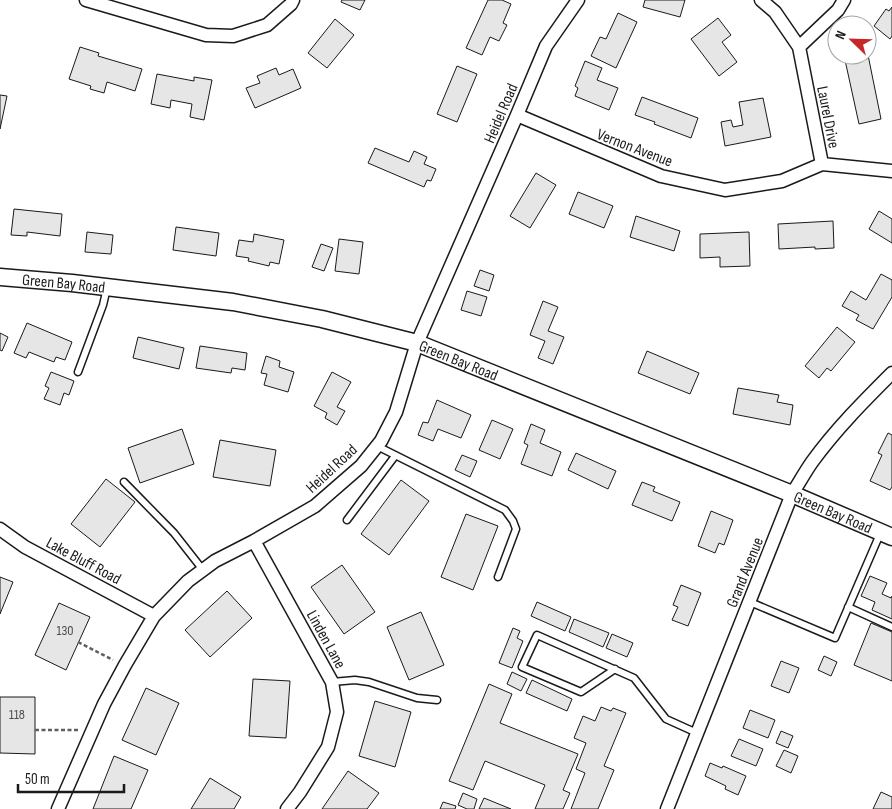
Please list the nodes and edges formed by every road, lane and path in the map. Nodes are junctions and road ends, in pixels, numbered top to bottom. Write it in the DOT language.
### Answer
graph roads {
  1 [pos="86,0"];
  2 [pos="293,0"];
  3 [pos="578,0"];
  4 [pos="761,0"];
  5 [pos="844,0"];
  6 [pos="799,47"];
  7 [pos="517,116"];
  8 [pos="822,164"];
  9 [pos="892,171"];
  10 [pos="0,277"];
  11 [pos="107,287"];
  12 [pos="416,343"];
  13 [pos="78,372"];
  14 [pos="892,373"];
  15 [pos="377,446"];
  16 [pos="395,456"];
  17 [pos="124,482"];
  18 [pos="792,494"];
  19 [pos="347,520"];
  20 [pos="0,529"];
  21 [pos="886,535"];
  22 [pos="254,541"];
  23 [pos="203,570"];
  24 [pos="498,576"];
  25 [pos="750,602"];
  26 [pos="848,607"];
  27 [pos="154,616"];
  28 [pos="892,627"];
  29 [pos="78,642"];
  30 [pos="125,666"];
  31 [pos="614,669"];
  32 [pos="332,682"];
  33 [pos="437,700"];
  34 [pos="35,730"];
  35 [pos="93,730"];
  36 [pos="697,733"];
  37 [pos="58,809"];
  38 [pos="287,809"];
  39 [pos="667,809"];
  1 -- 2 [label="street"];
  3 -- 7 [label="street, Heidel Road"];
  4 -- 6 [label="street, Laurel Drive"];
  5 -- 6 [label="street"];
  6 -- 8 [label="street, Laurel Drive"];
  7 -- 8 [label="street, Vernon Avenue"];
  7 -- 12 [label="street, Heidel Road"];
  8 -- 9 [label="street, Vernon Avenue"];
  10 -- 11 [label="street, Green Bay Road"];
  11 -- 12 [label="street, Green Bay Road"];
  11 -- 13 [label="lane"];
  12 -- 15 [label="street, Heidel Road"];
  12 -- 18 [label="street, Green Bay Road"];
  14 -- 18 [label="street, Grand Avenue"];
  15 -- 16 [label="lane"];
  15 -- 22 [label="street, Heidel Road"];
  16 -- 19 [label="lane"];
  16 -- 24 [label="lane"];
  17 -- 23 [label="lane"];
  18 -- 21 [label="street, Green Bay Road"];
  18 -- 25 [label="street, Grand Avenue"];
  20 -- 27 [label="street, Lake Bluff Road"];
  21 -- 26 [label="lane"];
  22 -- 23 [label="street, Heidel Road"];
  22 -- 32 [label="street, Linden Lane"];
  23 -- 27 [label="street, Heidel Road"];
  25 -- 26 [label="lane"];
  25 -- 36 [label="street, Grand Avenue"];
  26 -- 28 [label="lane"];
  27 -- 30 [label="street, Heidel Road"];
  29 -- 30 [label="path"];
  30 -- 35 [label="street, Heidel Road"];
  31 -- 31 [label="lane"];
  31 -- 36 [label="lane"];
  32 -- 33 [label="lane"];
  32 -- 38 [label="street, Linden Lane"];
  34 -- 35 [label="path"];
  35 -- 37 [label="street, Heidel Road"];
  36 -- 39 [label="street, Grand Avenue"];
}
